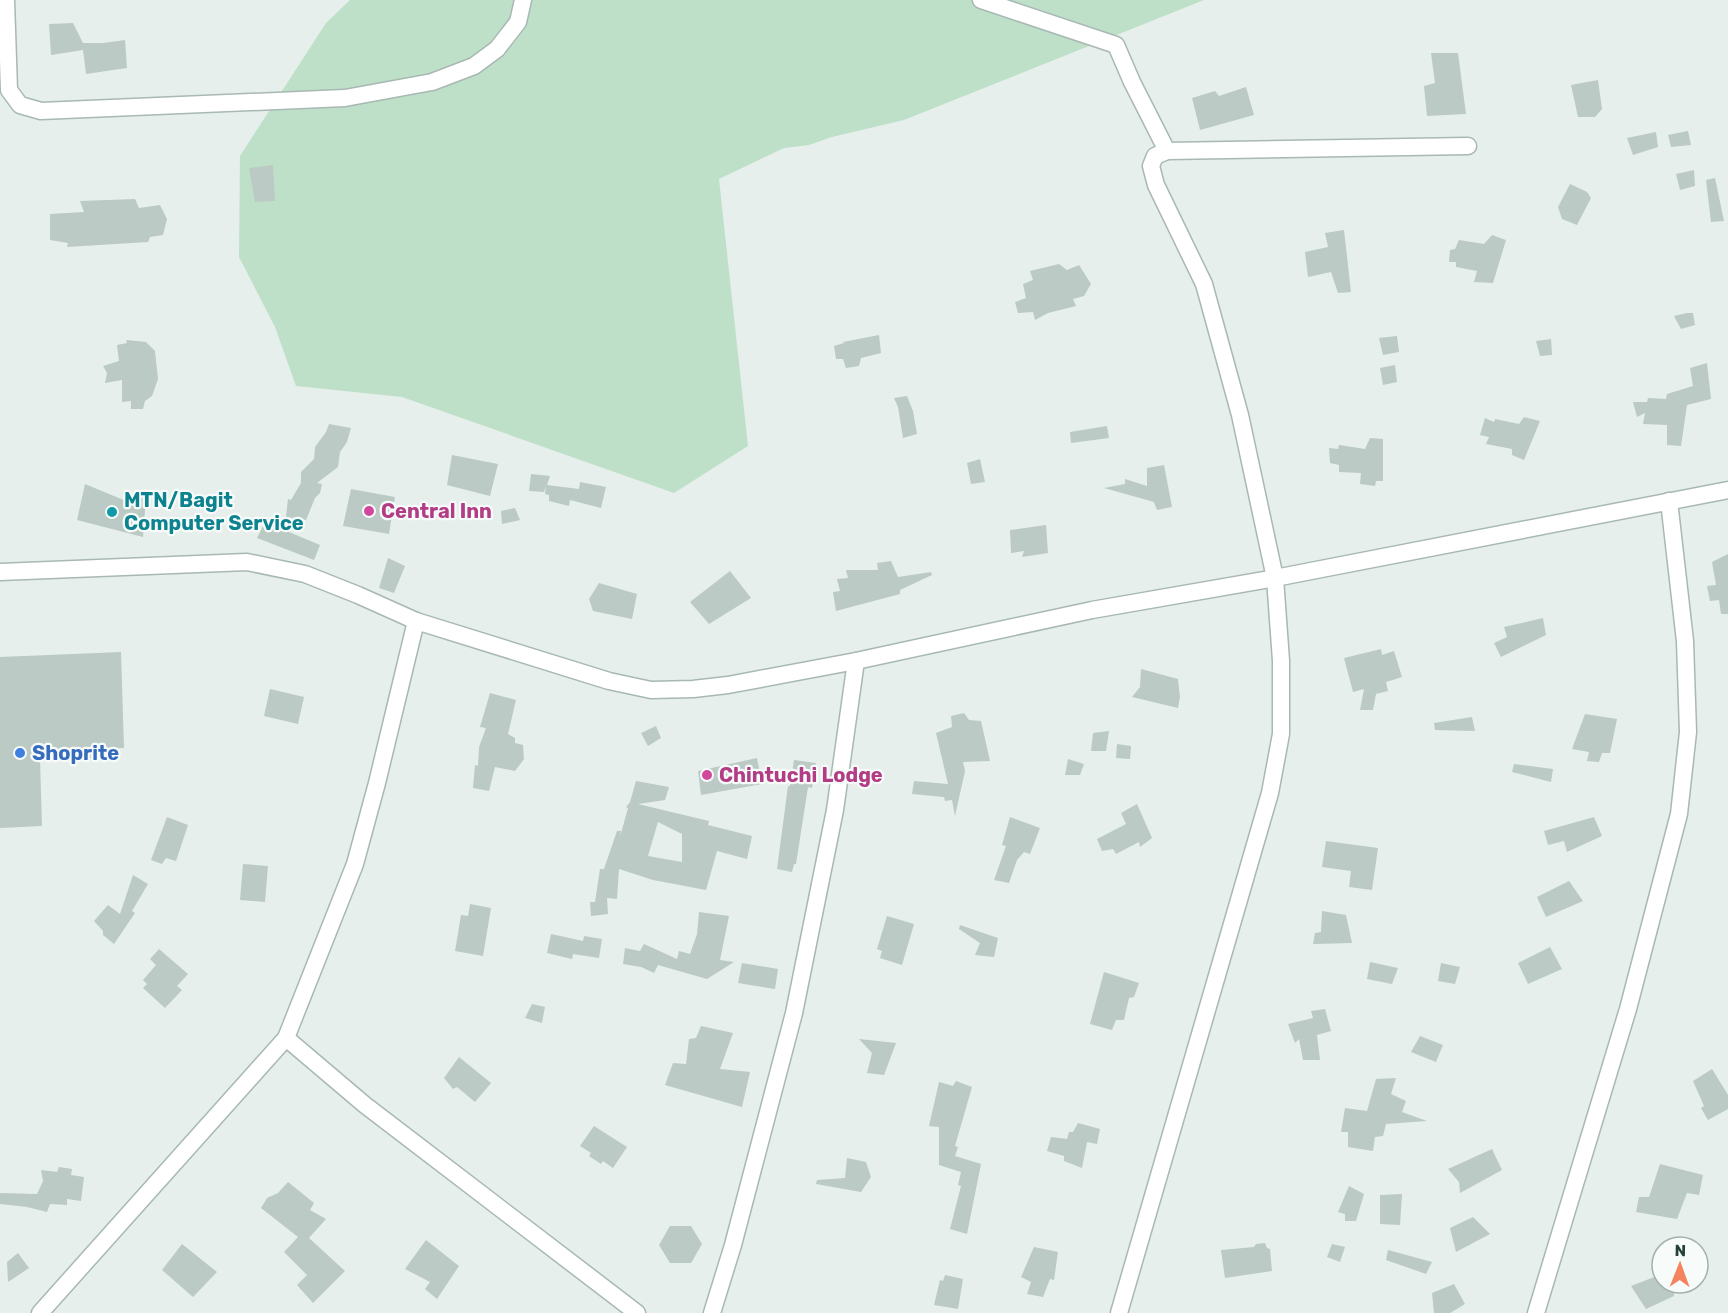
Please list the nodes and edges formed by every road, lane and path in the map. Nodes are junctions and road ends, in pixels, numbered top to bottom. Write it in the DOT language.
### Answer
graph roads {
  1 [pos="6,0"];
  2 [pos="523,0"];
  3 [pos="981,0"];
  4 [pos="1468,146"];
  5 [pos="1167,151"];
  6 [pos="1728,490"];
  7 [pos="1669,501"];
  8 [pos="0,572"];
  9 [pos="1275,578"];
  10 [pos="416,621"];
  11 [pos="856,661"];
  12 [pos="286,1038"];
  13 [pos="40,1313"];
  14 [pos="637,1313"];
  15 [pos="711,1313"];
  16 [pos="1119,1313"];
  17 [pos="1536,1313"];
  1 -- 2 [label="street"];
  3 -- 5 [label="street"];
  4 -- 5 [label="street"];
  5 -- 9 [label="street"];
  6 -- 7 [label="street"];
  7 -- 9 [label="street"];
  7 -- 17 [label="street"];
  8 -- 10 [label="street"];
  9 -- 11 [label="street"];
  9 -- 16 [label="street"];
  10 -- 11 [label="street"];
  10 -- 12 [label="street"];
  11 -- 15 [label="street"];
  12 -- 13 [label="street"];
  12 -- 14 [label="street"];
}
